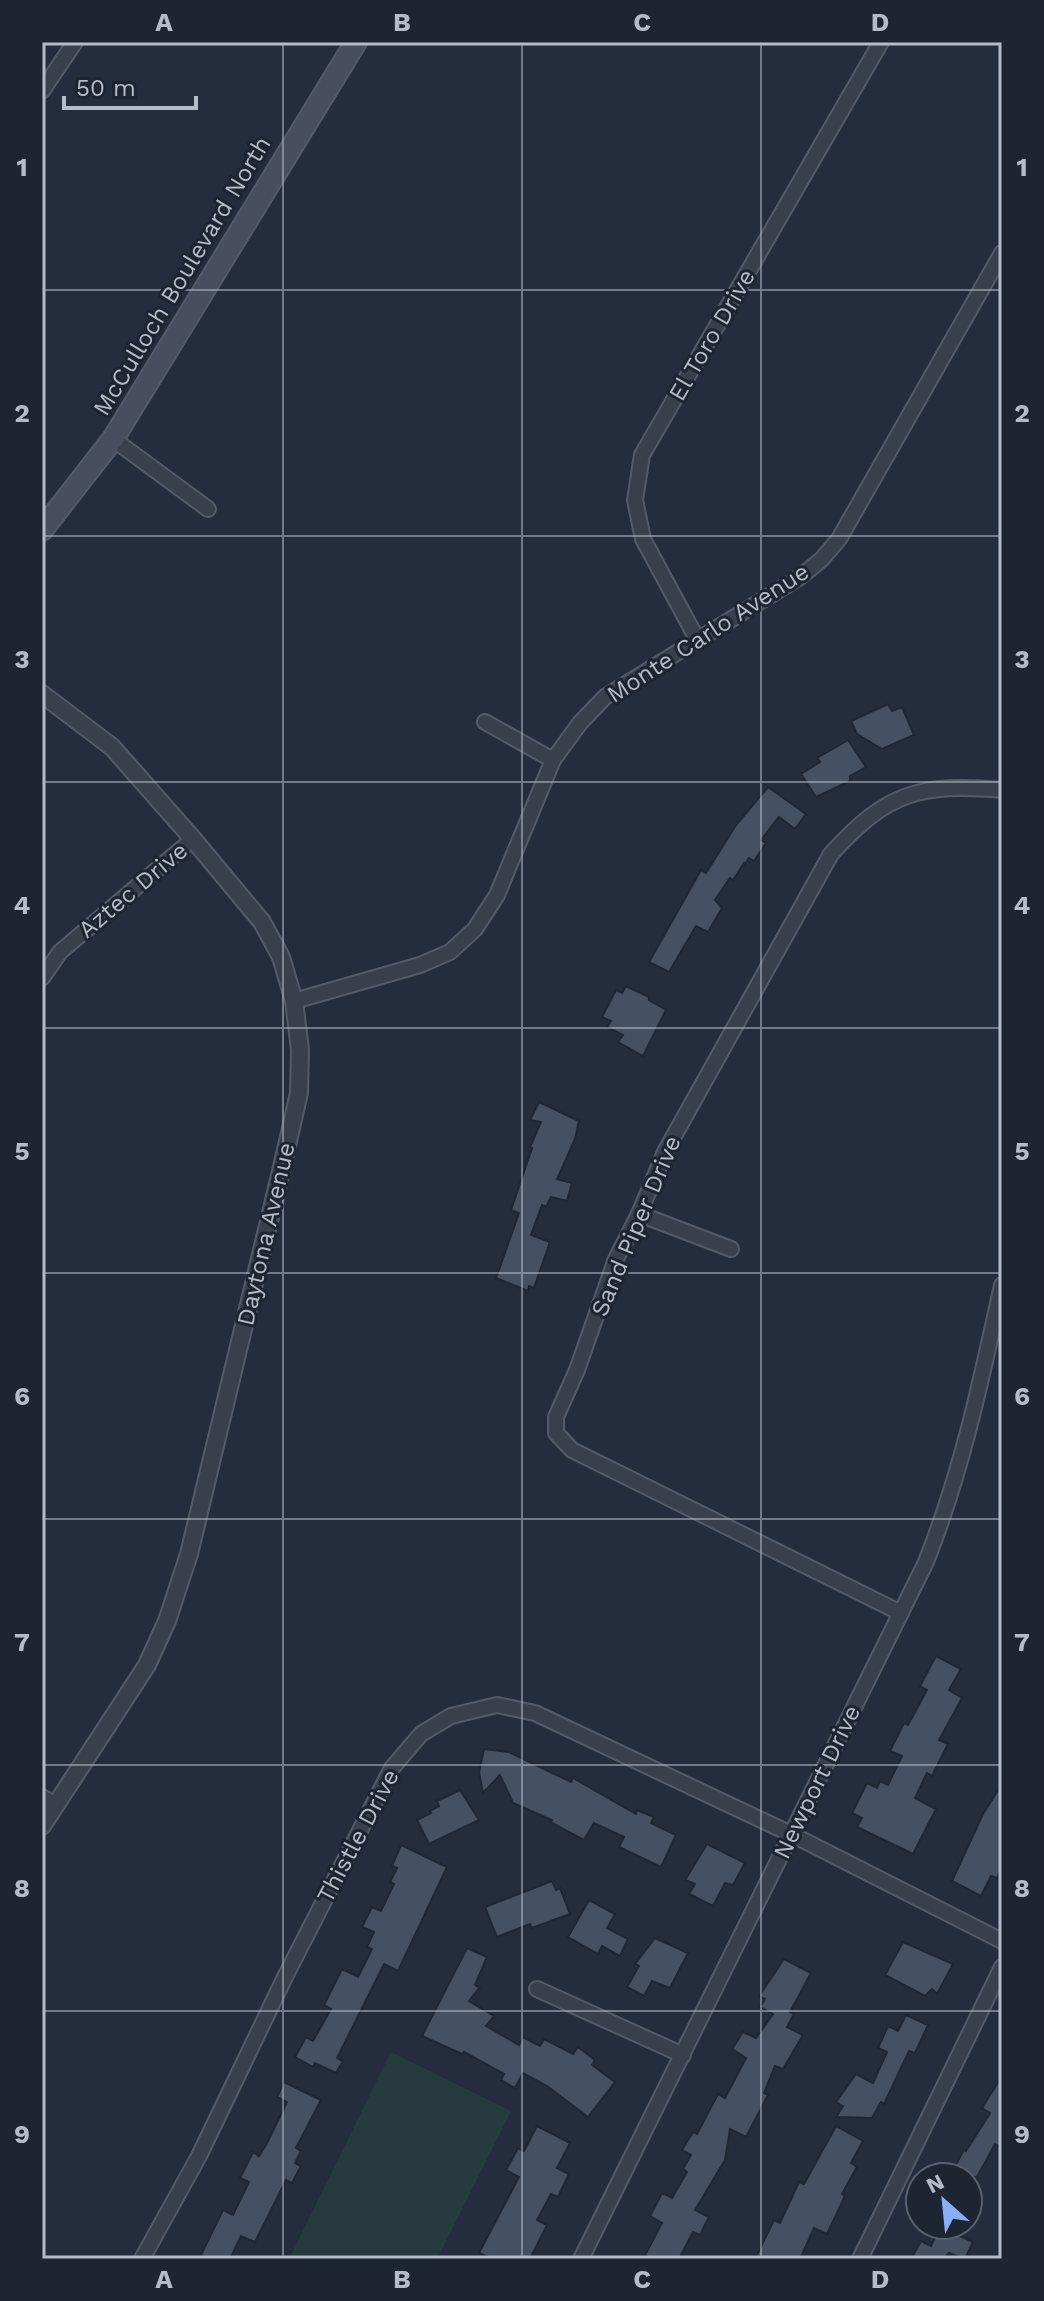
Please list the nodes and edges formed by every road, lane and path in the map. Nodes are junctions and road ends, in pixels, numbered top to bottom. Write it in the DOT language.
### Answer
graph roads {
  1 [pos="75,42"];
  2 [pos="356,42"];
  3 [pos="881,42"];
  4 [pos="42,91"];
  5 [pos="1002,253"];
  6 [pos="113,439"];
  7 [pos="208,509"];
  8 [pos="42,530"];
  9 [pos="697,639"];
  10 [pos="42,694"];
  11 [pos="485,722"];
  12 [pos="553,760"];
  13 [pos="1002,790"];
  14 [pos="193,839"];
  15 [pos="42,978"];
  16 [pos="294,1001"];
  17 [pos="639,1214"];
  18 [pos="731,1249"];
  19 [pos="1002,1285"];
  20 [pos="901,1613"];
  21 [pos="49,1801"];
  22 [pos="42,1826"];
  23 [pos="791,1834"];
  24 [pos="1002,1941"];
  25 [pos="1002,1967"];
  26 [pos="537,1989"];
  27 [pos="683,2055"];
  28 [pos="142,2259"];
  29 [pos="581,2259"];
  30 [pos="860,2259"];
  1 -- 4 [label="street"];
  2 -- 6 [label="main road, McCulloch Boulevard North"];
  3 -- 9 [label="street, El Toro Drive"];
  5 -- 9 [label="street, Monte Carlo Avenue"];
  6 -- 7 [label="street"];
  6 -- 8 [label="main road, McCulloch Boulevard North"];
  9 -- 12 [label="street, Monte Carlo Avenue"];
  10 -- 14 [label="street, Daytona Avenue"];
  11 -- 12 [label="street"];
  12 -- 16 [label="street, Monte Carlo Avenue"];
  13 -- 17 [label="street, Sand Piper Drive"];
  14 -- 15 [label="street, Aztec Drive"];
  14 -- 16 [label="street, Daytona Avenue"];
  16 -- 21 [label="street, Daytona Avenue"];
  17 -- 18 [label="street"];
  17 -- 20 [label="street, Sand Piper Drive"];
  19 -- 20 [label="street, Newport Drive"];
  20 -- 23 [label="street, Newport Drive"];
  21 -- 22 [label="street, Daytona Avenue"];
  23 -- 24 [label="street, Thistle Drive"];
  23 -- 27 [label="street, Newport Drive"];
  23 -- 28 [label="street, Thistle Drive"];
  25 -- 30 [label="street"];
  26 -- 27 [label="street"];
  27 -- 29 [label="street, Newport Drive"];
}
